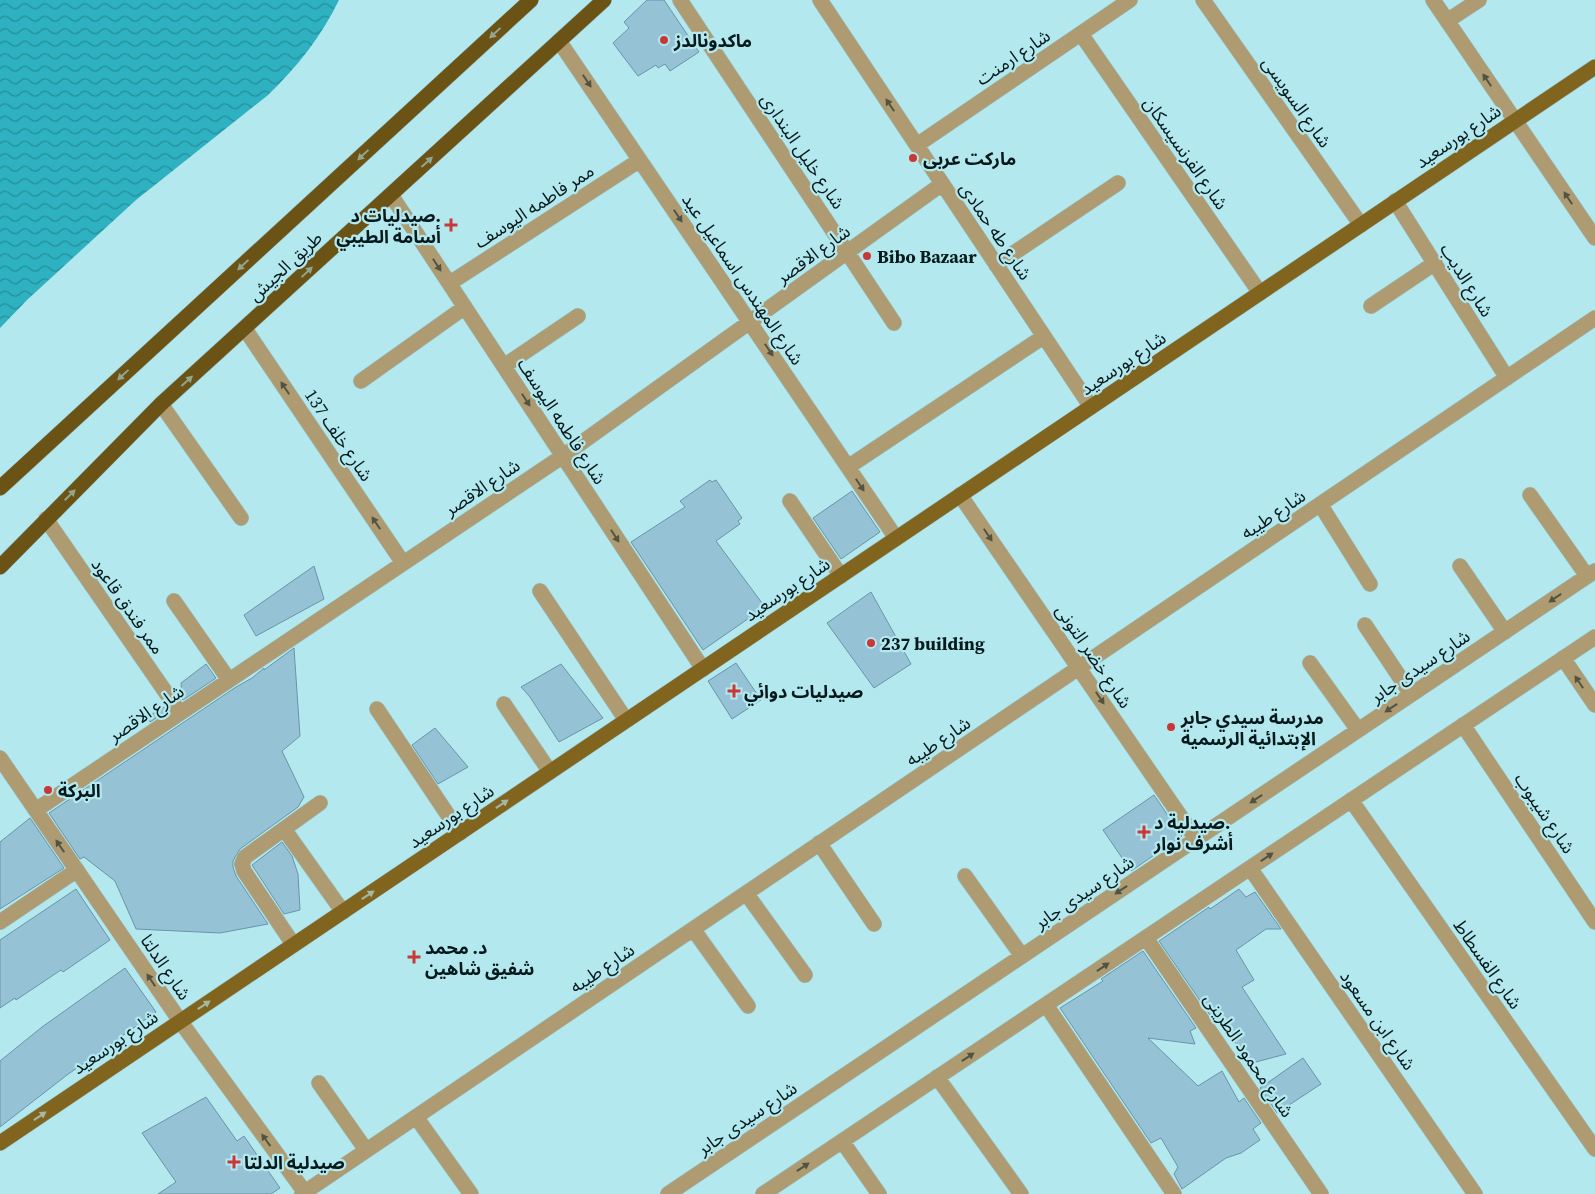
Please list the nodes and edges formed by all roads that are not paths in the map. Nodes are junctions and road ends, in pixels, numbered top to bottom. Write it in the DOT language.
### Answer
graph roads {
  1 [pos="531,0"];
  2 [pos="604,0"];
  3 [pos="680,0"];
  4 [pos="820,0"];
  5 [pos="1130,0"];
  6 [pos="1203,0"];
  7 [pos="1432,0"];
  8 [pos="1479,0"];
  9 [pos="1447,21"];
  10 [pos="1081,34"];
  11 [pos="559,41"];
  12 [pos="1595,67"];
  13 [pos="1515,121"];
  14 [pos="916,145"];
  15 [pos="640,160"];
  16 [pos="1118,183"];
  17 [pos="942,184"];
  18 [pos="391,195"];
  19 [pos="1395,202"];
  20 [pos="1361,225"];
  21 [pos="1595,238"];
  22 [pos="847,252"];
  23 [pos="1434,263"];
  24 [pos="996,265"];
  25 [pos="450,284"];
  26 [pos="1260,293"];
  27 [pos="1371,306"];
  28 [pos="465,307"];
  29 [pos="578,316"];
  30 [pos="1595,318"];
  31 [pos="749,322"];
  32 [pos="894,323"];
  33 [pos="245,329"];
  34 [pos="1043,336"];
  35 [pos="504,366"];
  36 [pos="1507,378"];
  37 [pos="361,381"];
  38 [pos="161,404"];
  39 [pos="1090,407"];
  40 [pos="563,456"];
  41 [pos="848,467"];
  42 [pos="0,488"];
  43 [pos="960,495"];
  44 [pos="1530,495"];
  45 [pos="790,501"];
  46 [pos="1320,504"];
  47 [pos="241,518"];
  48 [pos="46,519"];
  49 [pos="896,538"];
  50 [pos="403,563"];
  51 [pos="1460,566"];
  52 [pos="0,568"];
  53 [pos="1591,574"];
  54 [pos="841,576"];
  55 [pos="1370,584"];
  56 [pos="540,591"];
  57 [pos="174,601"];
  58 [pos="1365,625"];
  59 [pos="1505,632"];
  60 [pos="1595,637"];
  61 [pos="1563,658"];
  62 [pos="1310,662"];
  63 [pos="1079,668"];
  64 [pos="702,669"];
  65 [pos="229,680"];
  66 [pos="1412,694"];
  67 [pos="504,704"];
  68 [pos="1595,705"];
  69 [pos="377,709"];
  70 [pos="180,713"];
  71 [pos="626,720"];
  72 [pos="1464,725"];
  73 [pos="1358,730"];
  74 [pos="0,758"];
  75 [pos="550,772"];
  76 [pos="1351,800"];
  77 [pos="320,803"];
  78 [pos="36,810"];
  79 [pos="284,829"];
  80 [pos="460,833"];
  81 [pos="1196,839"];
  82 [pos="819,843"];
  83 [pos="1250,868"];
  84 [pos="77,870"];
  85 [pos="965,876"];
  86 [pos="746,893"];
  87 [pos="343,912"];
  88 [pos="0,922"];
  89 [pos="1595,922"];
  90 [pos="874,924"];
  91 [pos="693,929"];
  92 [pos="1146,938"];
  93 [pos="294,944"];
  94 [pos="1022,956"];
  95 [pos="805,975"];
  96 [pos="1046,1005"];
  97 [pos="748,1006"];
  98 [pos="180,1021"];
  99 [pos="937,1077"];
  100 [pos="319,1083"];
  101 [pos="416,1117"];
  102 [pos="842,1141"];
  103 [pos="0,1143"];
  104 [pos="1595,1149"];
  105 [pos="366,1150"];
  106 [pos="304,1193"];
  107 [pos="471,1194"];
  108 [pos="668,1194"];
  109 [pos="763,1194"];
  110 [pos="879,1194"];
  111 [pos="1021,1194"];
  112 [pos="1174,1194"];
  113 [pos="1321,1194"];
  114 [pos="1476,1194"];
  1 -- 42 [label="highway, طريق الجيش, one-way"];
  2 -- 11 [label="highway, طريق الجيش"];
  3 -- 22 [label="street, شارع خليل البندارى"];
  14 -- 4 [label="street, شارع طه حمادى, one-way"];
  5 -- 10 [label="street, شارع ارمنت"];
  6 -- 20 [label="street, شارع السويسى"];
  7 -- 9 [label="street"];
  8 -- 9 [label="street"];
  13 -- 9 [label="street, one-way"];
  10 -- 14 [label="street, شارع ارمنت"];
  10 -- 26 [label="street, شارع الفرنسيسكان"];
  11 -- 15 [label="street, شارع المهندس اسماعيل عيد, one-way"];
  18 -- 11 [label="highway, طريق الجيش, one-way"];
  12 -- 13 [label="main road, شارع بورسعيد"];
  13 -- 19 [label="main road, شارع بورسعيد"];
  21 -- 13 [label="street, one-way"];
  14 -- 17 [label="street, شارع طه حمادى"];
  15 -- 25 [label="street, ممر فاطمه اليوسف"];
  15 -- 31 [label="street, شارع المهندس اسماعيل عيد, one-way"];
  16 -- 24 [label="street"];
  17 -- 22 [label="street, شارع الاقصر"];
  17 -- 24 [label="street, شارع طه حمادى"];
  18 -- 25 [label="street, شارع فاطمه اليوسف, one-way"];
  33 -- 18 [label="highway, طريق الجيش, one-way"];
  19 -- 20 [label="main road, شارع بورسعيد"];
  19 -- 23 [label="street, شارع الديب"];
  20 -- 26 [label="main road, شارع بورسعيد"];
  22 -- 31 [label="street, شارع الاقصر"];
  22 -- 32 [label="street, شارع خليل البندارى"];
  23 -- 27 [label="street"];
  23 -- 36 [label="street, شارع الديب"];
  24 -- 34 [label="street, شارع طه حمادى"];
  25 -- 28 [label="street, شارع فاطمه اليوسف"];
  26 -- 39 [label="main road, شارع بورسعيد"];
  28 -- 35 [label="street, شارع فاطمه اليوسف"];
  28 -- 37 [label="street"];
  29 -- 35 [label="street"];
  30 -- 36 [label="street, شارع طيبه"];
  31 -- 40 [label="street, شارع الاقصر"];
  31 -- 41 [label="street, شارع المهندس اسماعيل عيد, one-way"];
  38 -- 33 [label="highway, طريق الجيش, one-way"];
  50 -- 33 [label="street, شارع خلف 137, one-way"];
  34 -- 39 [label="street, شارع طه حمادى"];
  34 -- 41 [label="street"];
  35 -- 40 [label="street, شارع فاطمه اليوسف, one-way"];
  36 -- 46 [label="street, شارع طيبه"];
  38 -- 47 [label="street"];
  48 -- 38 [label="highway, طريق الجيش, one-way"];
  39 -- 43 [label="main road, شارع بورسعيد"];
  40 -- 50 [label="street, شارع الاقصر"];
  40 -- 64 [label="street, شارع فاطمه اليوسف, one-way"];
  41 -- 49 [label="street, شارع المهندس اسماعيل عيد, one-way"];
  43 -- 49 [label="main road, شارع بورسعيد"];
  43 -- 63 [label="street, شارع خضر التونى, one-way"];
  44 -- 53 [label="street"];
  45 -- 54 [label="street"];
  46 -- 55 [label="street"];
  46 -- 63 [label="street, شارع طيبه"];
  48 -- 52 [label="highway, طريق الجيش"];
  48 -- 70 [label="street, ممر فندق قاعود"];
  49 -- 54 [label="main road, شارع بورسعيد"];
  50 -- 65 [label="street, شارع الاقصر"];
  51 -- 59 [label="street"];
  53 -- 59 [label="street, شارع سيدى جابر, one-way"];
  54 -- 64 [label="main road, شارع بورسعيد"];
  56 -- 71 [label="street"];
  57 -- 65 [label="street"];
  58 -- 66 [label="street"];
  59 -- 66 [label="street, شارع سيدى جابر"];
  60 -- 61 [label="street"];
  68 -- 61 [label="street, one-way"];
  61 -- 72 [label="street"];
  62 -- 73 [label="street"];
  63 -- 81 [label="street, شارع خضر التونى, one-way"];
  63 -- 82 [label="street, شارع طيبه"];
  64 -- 71 [label="main road, شارع بورسعيد"];
  65 -- 70 [label="street, شارع الاقصر"];
  66 -- 73 [label="street, شارع سيدى جابر, one-way"];
  67 -- 75 [label="street"];
  69 -- 80 [label="street"];
  70 -- 78 [label="street, شارع الاقصر"];
  71 -- 75 [label="main road, شارع بورسعيد"];
  72 -- 76 [label="street"];
  72 -- 89 [label="street, شارع شيبوب"];
  73 -- 81 [label="street, شارع سيدى جابر, one-way"];
  74 -- 78 [label="street, شارع الدلتا"];
  80 -- 75 [label="main road, شارع بورسعيد, one-way"];
  83 -- 76 [label="street, one-way"];
  76 -- 104 [label="street, شارع الفسطاط"];
  77 -- 79 [label="street"];
  84 -- 78 [label="street, شارع الدلتا, one-way"];
  79 -- 87 [label="street"];
  79 -- 93 [label="street"];
  87 -- 80 [label="main road, شارع بورسعيد, one-way"];
  81 -- 94 [label="street, شارع سيدى جابر, one-way"];
  82 -- 86 [label="street, شارع طيبه"];
  82 -- 90 [label="street"];
  83 -- 92 [label="street"];
  83 -- 114 [label="street, شارع ابن مسعود"];
  84 -- 88 [label="street"];
  98 -- 84 [label="street, شارع الدلتا, one-way"];
  85 -- 94 [label="street"];
  86 -- 91 [label="street, شارع طيبه"];
  86 -- 95 [label="street"];
  87 -- 93 [label="main road, شارع بورسعيد"];
  91 -- 97 [label="street"];
  91 -- 101 [label="street, شارع طيبه"];
  96 -- 92 [label="street, one-way"];
  92 -- 113 [label="street, شارع محمود الطرينى"];
  98 -- 93 [label="main road, شارع بورسعيد, one-way"];
  94 -- 108 [label="street, شارع سيدى جابر"];
  99 -- 96 [label="street, one-way"];
  96 -- 112 [label="street"];
  103 -- 98 [label="main road, شارع بورسعيد, one-way"];
  106 -- 98 [label="street, شارع الدلتا, one-way"];
  99 -- 102 [label="street"];
  99 -- 111 [label="street"];
  100 -- 105 [label="street"];
  101 -- 105 [label="street, شارع طيبه"];
  101 -- 107 [label="street"];
  109 -- 102 [label="street, one-way"];
  102 -- 110 [label="street"];
  105 -- 106 [label="street, شارع طيبه"];
}
